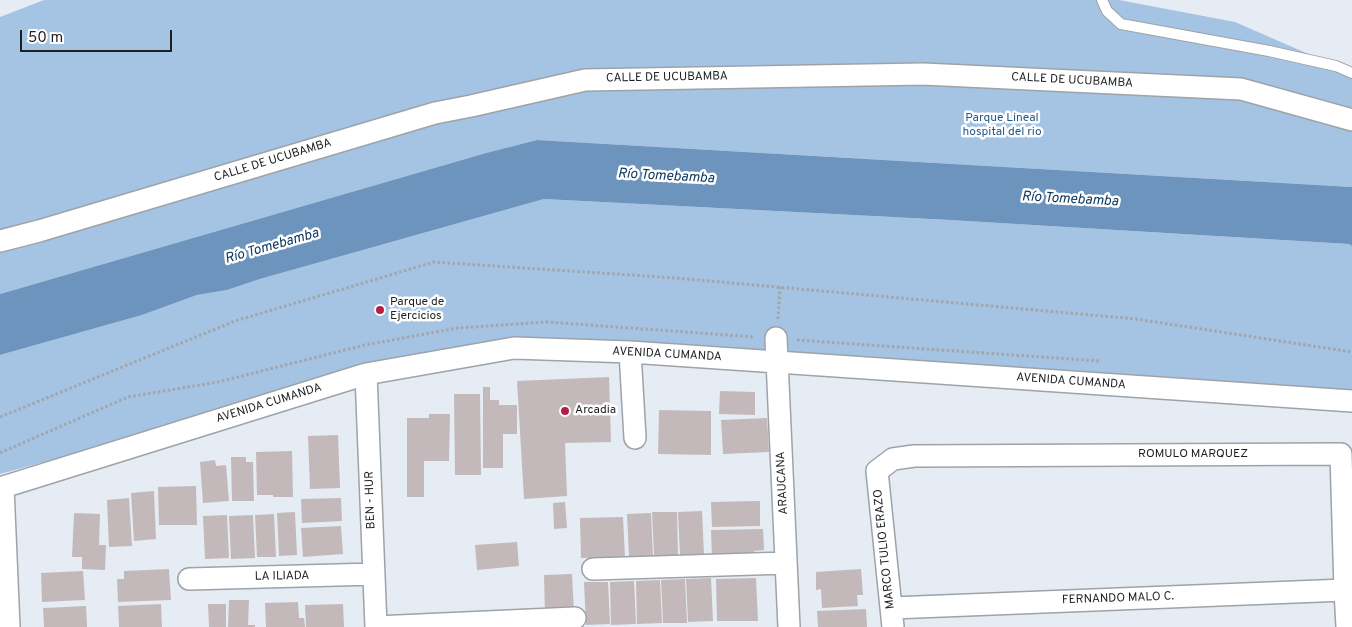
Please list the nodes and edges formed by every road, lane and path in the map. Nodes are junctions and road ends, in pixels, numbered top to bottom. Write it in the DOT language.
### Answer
graph roads {
  1 [pos="1102,0"];
  2 [pos="1352,73"];
  3 [pos="1352,120"];
  4 [pos="0,241"];
  5 [pos="780,287"];
  6 [pos="776,338"];
  7 [pos="630,352"];
  8 [pos="1352,352"];
  9 [pos="777,362"];
  10 [pos="366,374"];
  11 [pos="1352,401"];
  12 [pos="0,417"];
  13 [pos="635,438"];
  14 [pos="877,471"];
  15 [pos="2,488"];
  16 [pos="786,563"];
  17 [pos="593,569"];
  18 [pos="374,574"];
  19 [pos="189,579"];
  20 [pos="1345,590"];
  21 [pos="892,617"];
  22 [pos="575,618"];
  23 [pos="9,627"];
  24 [pos="376,627"];
  25 [pos="789,627"];
  26 [pos="1347,627"];
  1 -- 2 [label="lane"];
  3 -- 4 [label="street, CALLE DE UCUBAMBA"];
  5 -- 6 [label="path"];
  5 -- 8 [label="path"];
  5 -- 12 [label="path"];
  6 -- 9 [label="street, ARAUCANA"];
  7 -- 9 [label="street, AVENIDA CUMANDA"];
  7 -- 10 [label="street, AVENIDA CUMANDA"];
  7 -- 13 [label="street"];
  9 -- 11 [label="street, AVENIDA CUMANDA"];
  9 -- 16 [label="street, ARAUCANA"];
  10 -- 15 [label="street, AVENIDA CUMANDA"];
  10 -- 18 [label="street, BEN - HUR"];
  14 -- 20 [label="street, ROMULO MARQUEZ"];
  14 -- 21 [label="street, MARCO TULIO ERAZO"];
  15 -- 23 [label="street"];
  16 -- 17 [label="street"];
  16 -- 25 [label="street, ARAUCANA"];
  18 -- 19 [label="street, LA ILIADA"];
  18 -- 24 [label="street, BEN - HUR"];
  20 -- 21 [label="street, FERNANDO MALO C."];
  20 -- 26 [label="street, ROMULO MARQUEZ"];
  22 -- 24 [label="street"];
}
